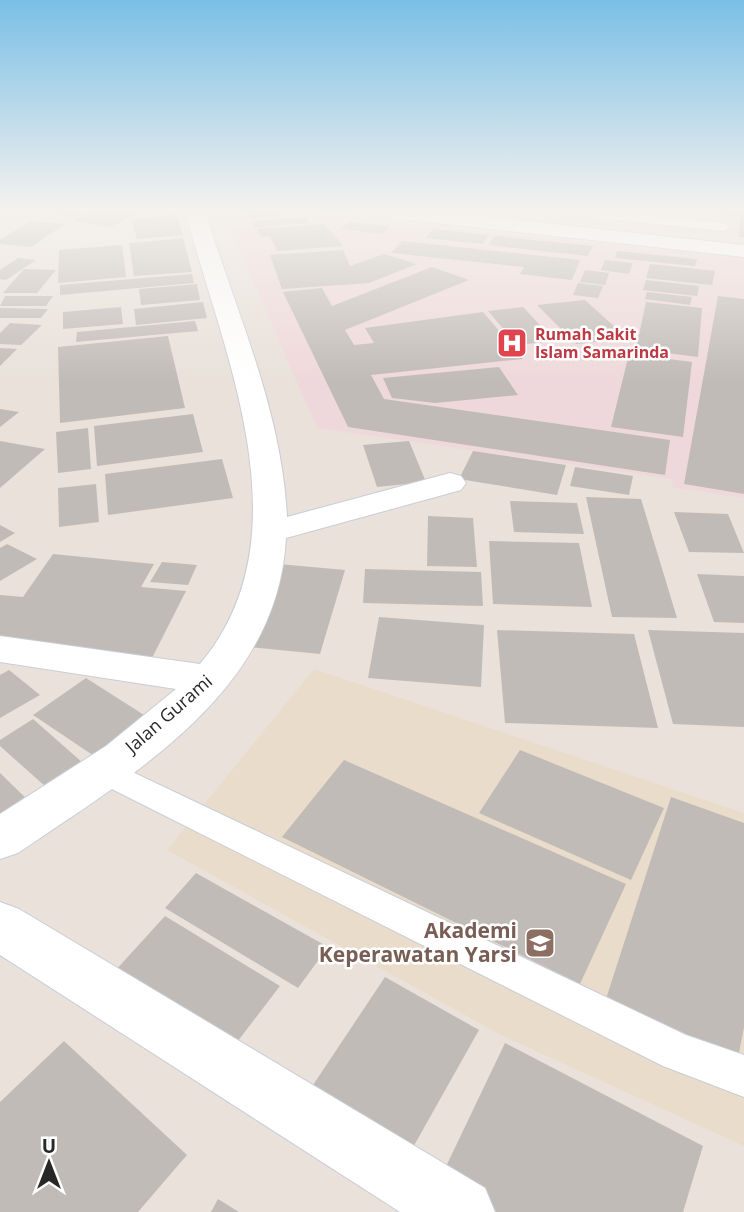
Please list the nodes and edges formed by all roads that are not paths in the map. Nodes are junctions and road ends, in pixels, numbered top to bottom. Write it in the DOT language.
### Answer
graph roads {
  1 [pos="212,268"];
  2 [pos="450,483"];
  3 [pos="269,532"];
  4 [pos="0,649"];
  5 [pos="210,680"];
  6 [pos="103,770"];
  7 [pos="0,839"];
  8 [pos="0,926"];
  9 [pos="744,1076"];
  10 [pos="461,1212"];
  1 -- 3 [label="street, Jalan Gurami"];
  2 -- 3 [label="street"];
  3 -- 5 [label="street, Jalan Gurami"];
  4 -- 5 [label="street"];
  5 -- 6 [label="street, Jalan Gurami"];
  6 -- 7 [label="street, Jalan Gurami"];
  6 -- 9 [label="lane"];
  8 -- 10 [label="street"];
}
